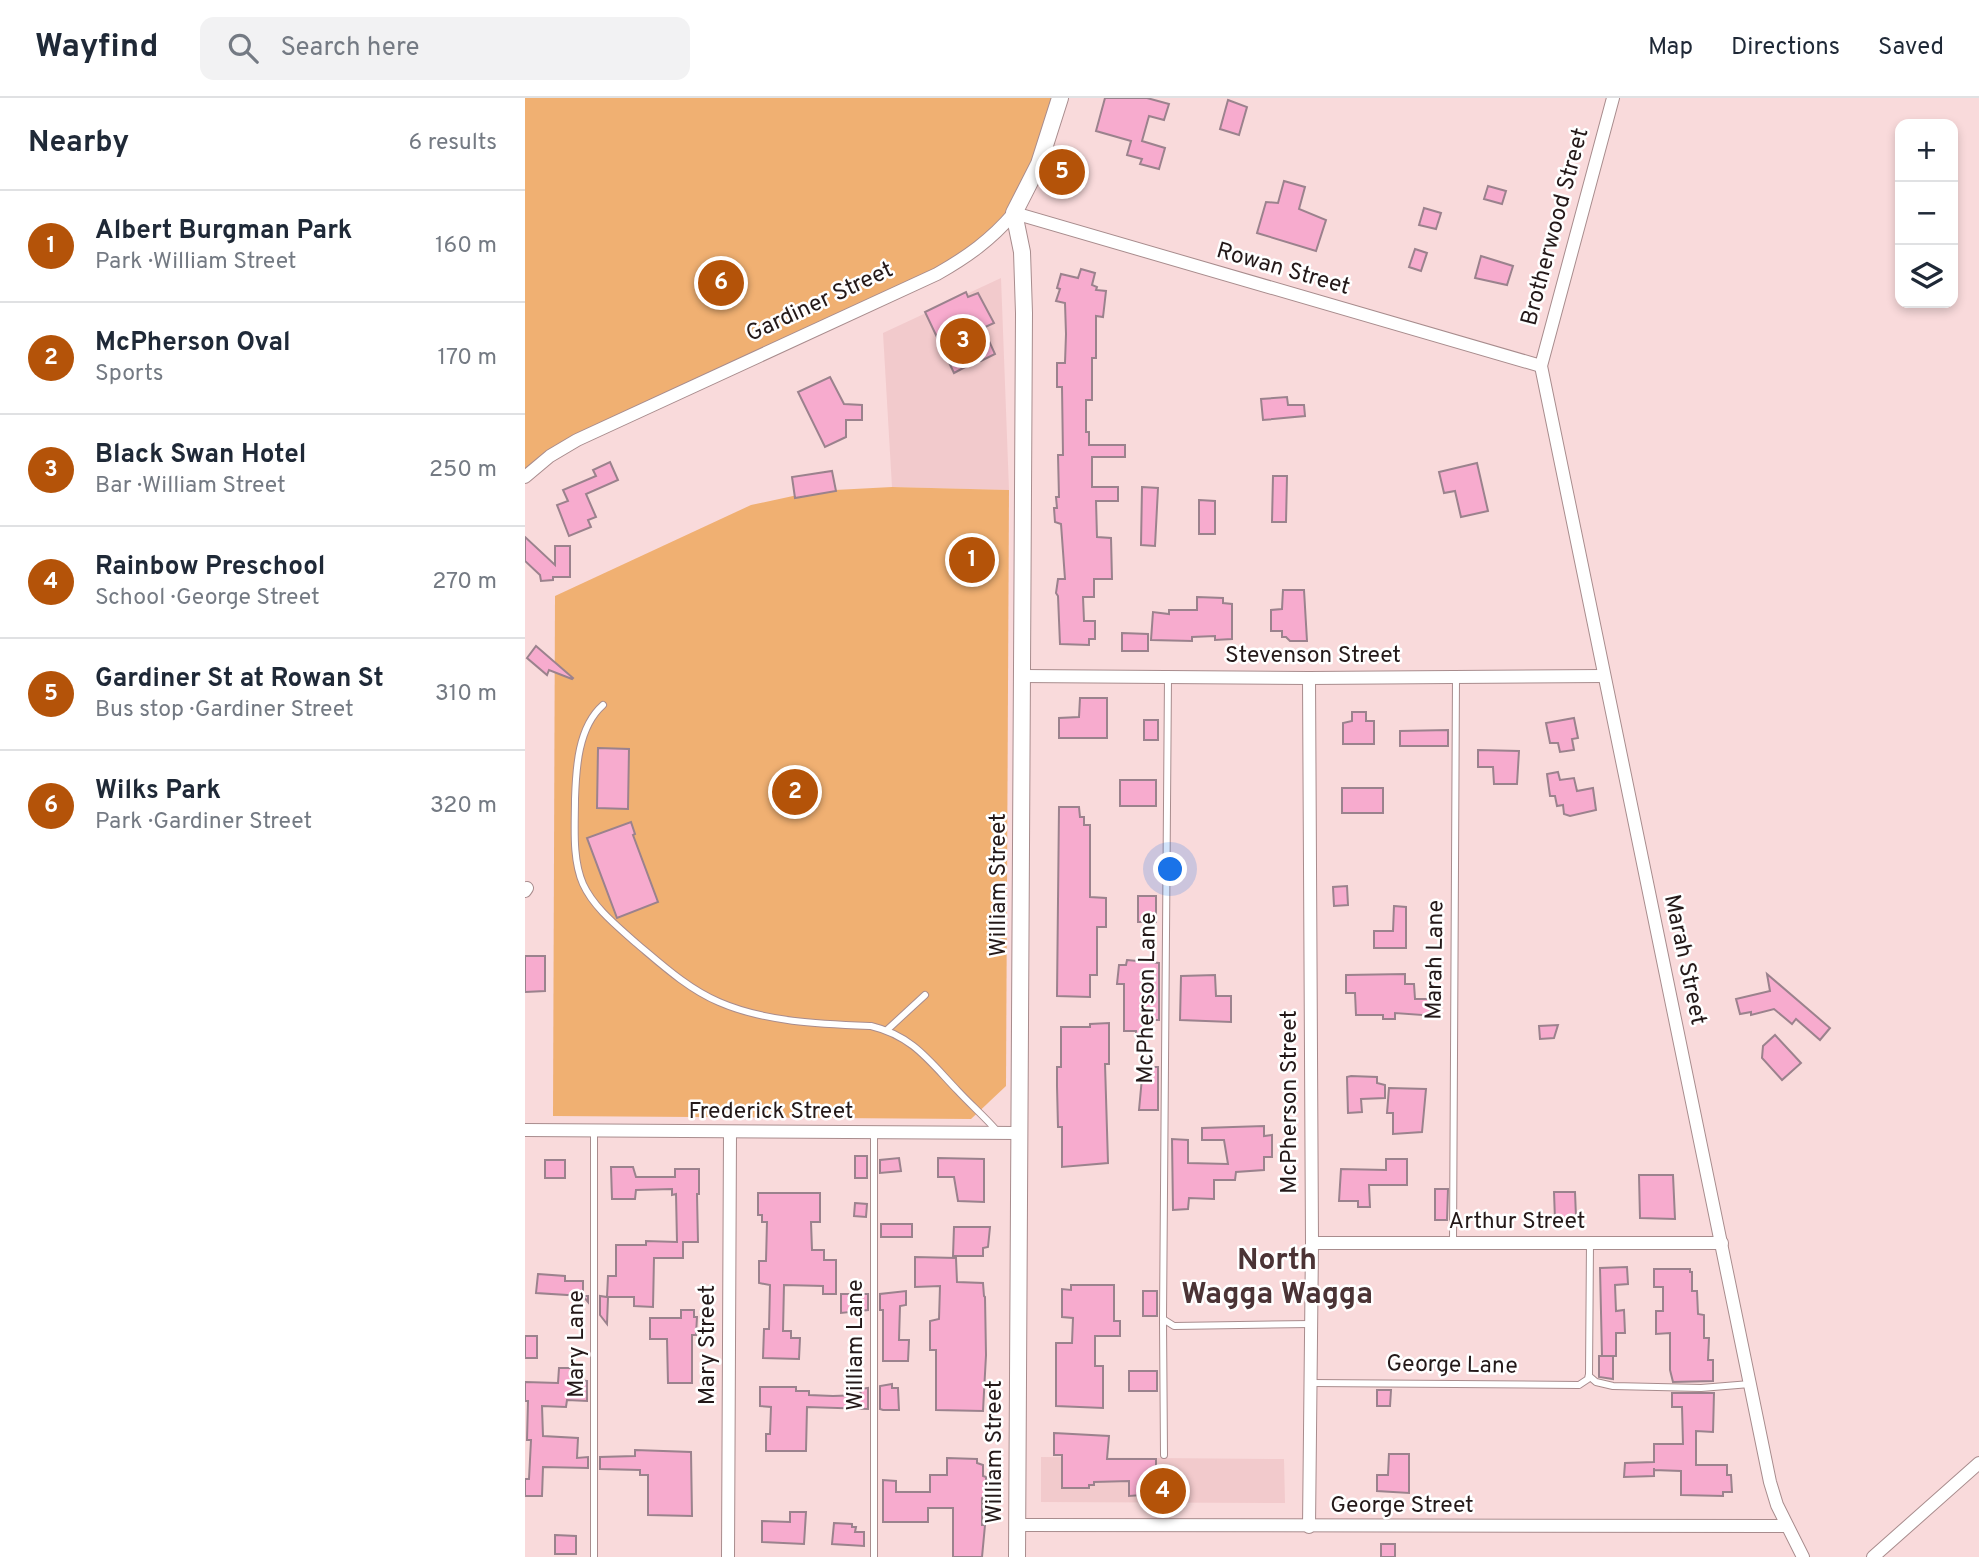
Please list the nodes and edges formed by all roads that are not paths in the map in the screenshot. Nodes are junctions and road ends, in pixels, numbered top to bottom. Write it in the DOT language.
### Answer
graph roads {
  1 [pos="1060,98"];
  2 [pos="1613,98"];
  3 [pos="1014,213"];
  4 [pos="1541,366"];
  5 [pos="525,477"];
  6 [pos="1022,676"];
  7 [pos="1604,676"];
  8 [pos="1168,677"];
  9 [pos="1457,677"];
  10 [pos="1309,678"];
  11 [pos="603,705"];
  12 [pos="925,995"];
  13 [pos="887,1030"];
  14 [pos="525,1130"];
  15 [pos="594,1131"];
  16 [pos="730,1133"];
  17 [pos="874,1133"];
  18 [pos="1018,1133"];
  19 [pos="999,1134"];
  20 [pos="1311,1243"];
  21 [pos="1453,1243"];
  22 [pos="1590,1243"];
  23 [pos="1721,1243"];
  24 [pos="1163,1319"];
  25 [pos="1311,1324"];
  26 [pos="1589,1376"];
  27 [pos="1310,1383"];
  28 [pos="1750,1384"];
  29 [pos="1164,1455"];
  30 [pos="1979,1463"];
  31 [pos="1017,1525"];
  32 [pos="1787,1526"];
  33 [pos="1309,1527"];
  34 [pos="594,1557"];
  35 [pos="728,1557"];
  36 [pos="874,1557"];
  37 [pos="1017,1557"];
  38 [pos="1803,1557"];
  39 [pos="1873,1557"];
  1 -- 3 [label="street, Gardiner Street"];
  2 -- 4 [label="street, Brotherwood Street"];
  3 -- 4 [label="street, Rowan Street"];
  3 -- 5 [label="street, Gardiner Street"];
  3 -- 6 [label="street, William Street"];
  4 -- 7 [label="street, Marah Street"];
  6 -- 8 [label="street, Stevenson Street"];
  6 -- 18 [label="street, William Street"];
  7 -- 9 [label="street, Stevenson Street"];
  7 -- 23 [label="street, Marah Street"];
  8 -- 10 [label="street, Stevenson Street"];
  8 -- 24 [label="lane, McPherson Lane"];
  9 -- 10 [label="street, Stevenson Street"];
  9 -- 21 [label="lane, Marah Lane"];
  10 -- 20 [label="street, McPherson Street"];
  11 -- 13 [label="lane"];
  12 -- 13 [label="lane"];
  13 -- 19 [label="lane"];
  14 -- 15 [label="street, Frederick Street"];
  15 -- 16 [label="street, Frederick Street"];
  15 -- 34 [label="lane, Mary Lane"];
  16 -- 17 [label="street, Frederick Street"];
  16 -- 35 [label="street, Mary Street"];
  17 -- 19 [label="street, Frederick Street"];
  17 -- 36 [label="lane, William Lane"];
  18 -- 19 [label="street, Frederick Street"];
  18 -- 31 [label="street, William Street"];
  20 -- 21 [label="street, Arthur Street"];
  20 -- 25 [label="street, McPherson Street"];
  21 -- 22 [label="street, Arthur Street"];
  22 -- 23 [label="street, Arthur Street"];
  22 -- 26 [label="lane"];
  23 -- 28 [label="street, Marah Street"];
  24 -- 25 [label="lane"];
  24 -- 29 [label="lane, McPherson Lane"];
  25 -- 27 [label="street, McPherson Street"];
  26 -- 27 [label="lane, George Lane"];
  26 -- 28 [label="lane"];
  27 -- 33 [label="street, McPherson Street"];
  28 -- 32 [label="street, Marah Street"];
  30 -- 39 [label="street"];
  31 -- 33 [label="street, George Street"];
  31 -- 37 [label="street, William Street"];
  32 -- 33 [label="street, George Street"];
  32 -- 38 [label="street, Marah Street"];
}
